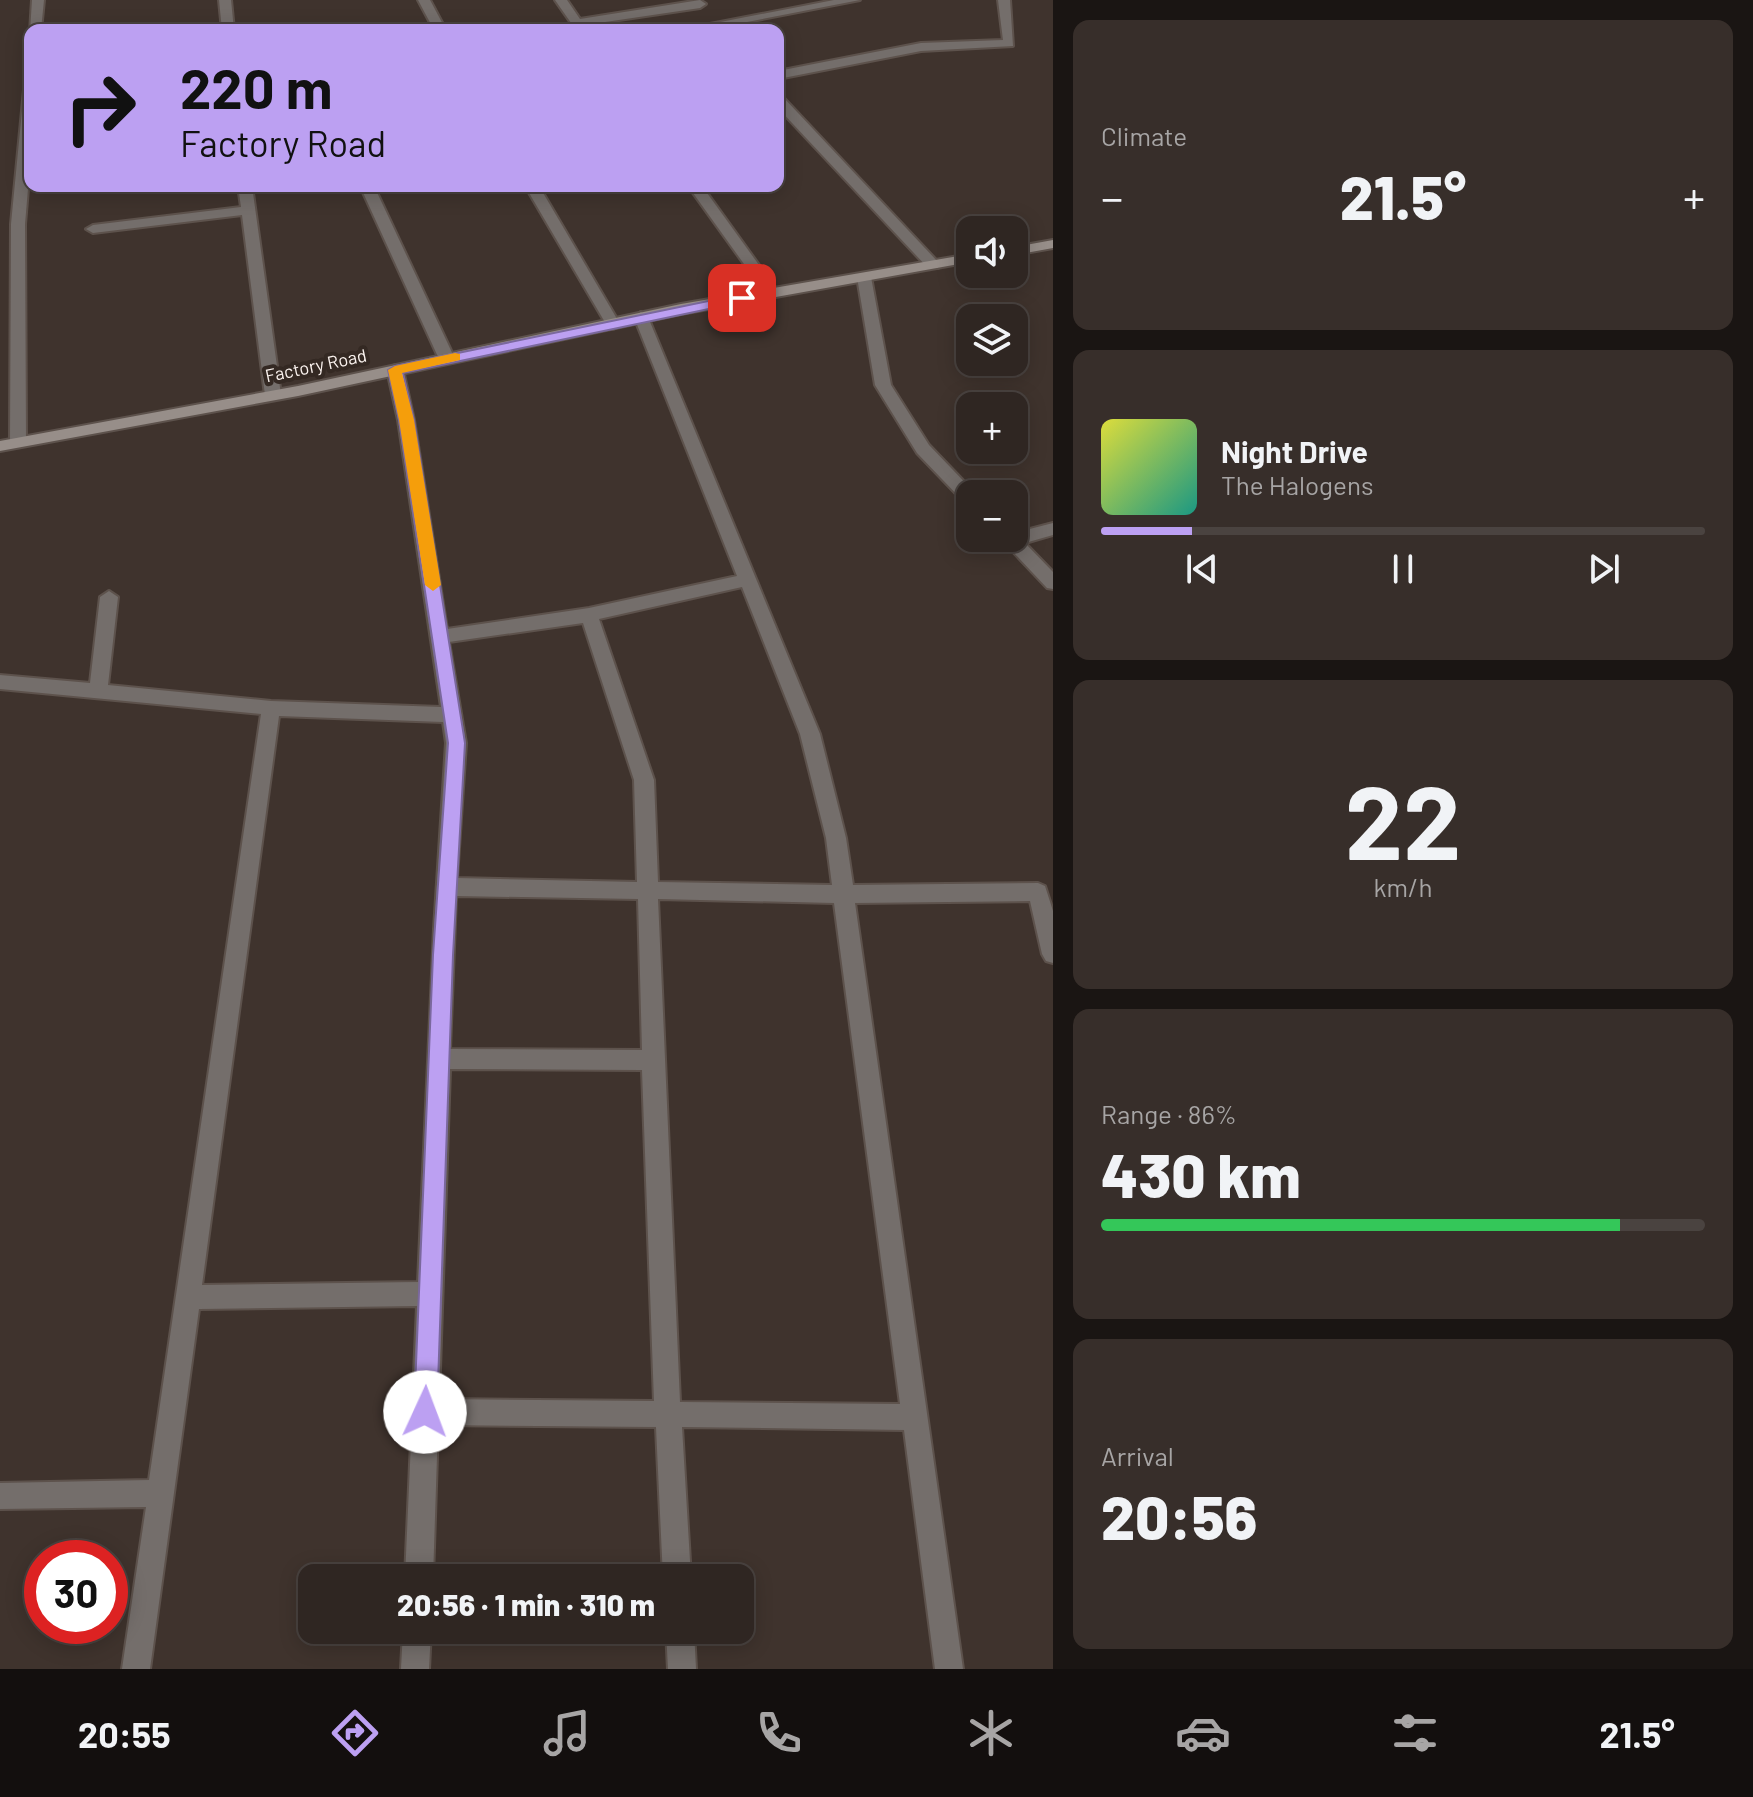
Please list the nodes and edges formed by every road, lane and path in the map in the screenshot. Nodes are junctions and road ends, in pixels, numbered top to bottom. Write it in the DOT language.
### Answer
graph roads {
  1 [pos="38,0"];
  2 [pos="225,0"];
  3 [pos="424,0"];
  4 [pos="561,0"];
  5 [pos="854,0"];
  6 [pos="1004,0"];
  7 [pos="698,2"];
  8 [pos="36,24"];
  9 [pos="227,24"];
  10 [pos="437,24"];
  11 [pos="578,24"];
  12 [pos="594,24"];
  13 [pos="716,24"];
  14 [pos="733,24"];
  15 [pos="784,74"];
  16 [pos="784,106"];
  17 [pos="24,157"];
  18 [pos="246,192"];
  19 [pos="370,192"];
  20 [pos="536,192"];
  21 [pos="699,192"];
  22 [pos="248,210"];
  23 [pos="93,229"];
  24 [pos="1053,244"];
  25 [pos="1028,248"];
  26 [pos="956,261"];
  27 [pos="933,265"];
  28 [pos="864,277"];
  29 [pos="772,293"];
  30 [pos="641,317"];
  31 [pos="613,324"];
  32 [pos="447,359"];
  33 [pos="395,370"];
  34 [pos="273,395"];
  35 [pos="18,442"];
  36 [pos="0,446"];
  37 [pos="956,483"];
  38 [pos="1053,529"];
  39 [pos="1028,535"];
  40 [pos="1022,552"];
  41 [pos="747,580"];
  42 [pos="1053,583"];
  43 [pos="109,597"];
  44 [pos="589,615"];
  45 [pos="441,637"];
  46 [pos="0,682"];
  47 [pos="98,691"];
  48 [pos="271,708"];
  49 [pos="452,715"];
  50 [pos="447,887"];
  51 [pos="649,890"];
  52 [pos="1046,892"];
  53 [pos="843,894"];
  54 [pos="1053,954"];
  55 [pos="439,1059"];
  56 [pos="654,1060"];
  57 [pos="430,1294"];
  58 [pos="188,1297"];
  59 [pos="425,1412"];
  60 [pos="667,1415"];
  61 [pos="914,1417"];
  62 [pos="160,1493"];
  63 [pos="0,1496"];
  64 [pos="420,1564"];
  65 [pos="676,1564"];
  66 [pos="416,1644"];
  67 [pos="681,1644"];
  68 [pos="136,1669"];
  69 [pos="415,1669"];
  70 [pos="682,1669"];
  71 [pos="949,1669"];
  1 -- 8 [label="street"];
  2 -- 9 [label="street"];
  3 -- 10 [label="street"];
  4 -- 11 [label="street"];
  5 -- 14 [label="street"];
  6 -- 15 [label="street"];
  7 -- 12 [label="street"];
  7 -- 13 [label="street"];
  16 -- 27 [label="street"];
  17 -- 35 [label="street"];
  18 -- 22 [label="street"];
  19 -- 32 [label="street"];
  20 -- 31 [label="street"];
  21 -- 29 [label="street"];
  22 -- 23 [label="street"];
  22 -- 34 [label="street"];
  24 -- 25 [label="main road"];
  26 -- 27 [label="main road, Factory Road"];
  27 -- 28 [label="main road, Factory Road"];
  28 -- 29 [label="main road, Factory Road"];
  28 -- 37 [label="street"];
  29 -- 30 [label="main road, Factory Road"];
  30 -- 31 [label="main road, Factory Road"];
  30 -- 41 [label="street"];
  31 -- 32 [label="main road, Factory Road"];
  32 -- 33 [label="main road, Factory Road"];
  33 -- 34 [label="main road, Factory Road"];
  33 -- 45 [label="street"];
  34 -- 35 [label="main road, Factory Road"];
  35 -- 36 [label="main road, Factory Road"];
  38 -- 39 [label="street"];
  40 -- 42 [label="street"];
  41 -- 44 [label="street"];
  41 -- 53 [label="street"];
  43 -- 47 [label="street"];
  44 -- 45 [label="street"];
  44 -- 51 [label="street"];
  45 -- 49 [label="street"];
  46 -- 47 [label="street"];
  47 -- 48 [label="street"];
  48 -- 49 [label="street"];
  48 -- 58 [label="street"];
  49 -- 50 [label="street"];
  50 -- 51 [label="street"];
  50 -- 55 [label="street"];
  51 -- 53 [label="street"];
  51 -- 56 [label="street"];
  52 -- 53 [label="street"];
  52 -- 54 [label="street"];
  53 -- 61 [label="street"];
  55 -- 56 [label="street"];
  55 -- 57 [label="street"];
  56 -- 60 [label="street"];
  57 -- 58 [label="street"];
  57 -- 59 [label="street"];
  58 -- 62 [label="street"];
  59 -- 60 [label="street"];
  59 -- 64 [label="street"];
  60 -- 61 [label="street"];
  60 -- 65 [label="street"];
  61 -- 71 [label="street"];
  62 -- 63 [label="street"];
  62 -- 68 [label="street"];
  66 -- 69 [label="street"];
  67 -- 70 [label="street"];
}
